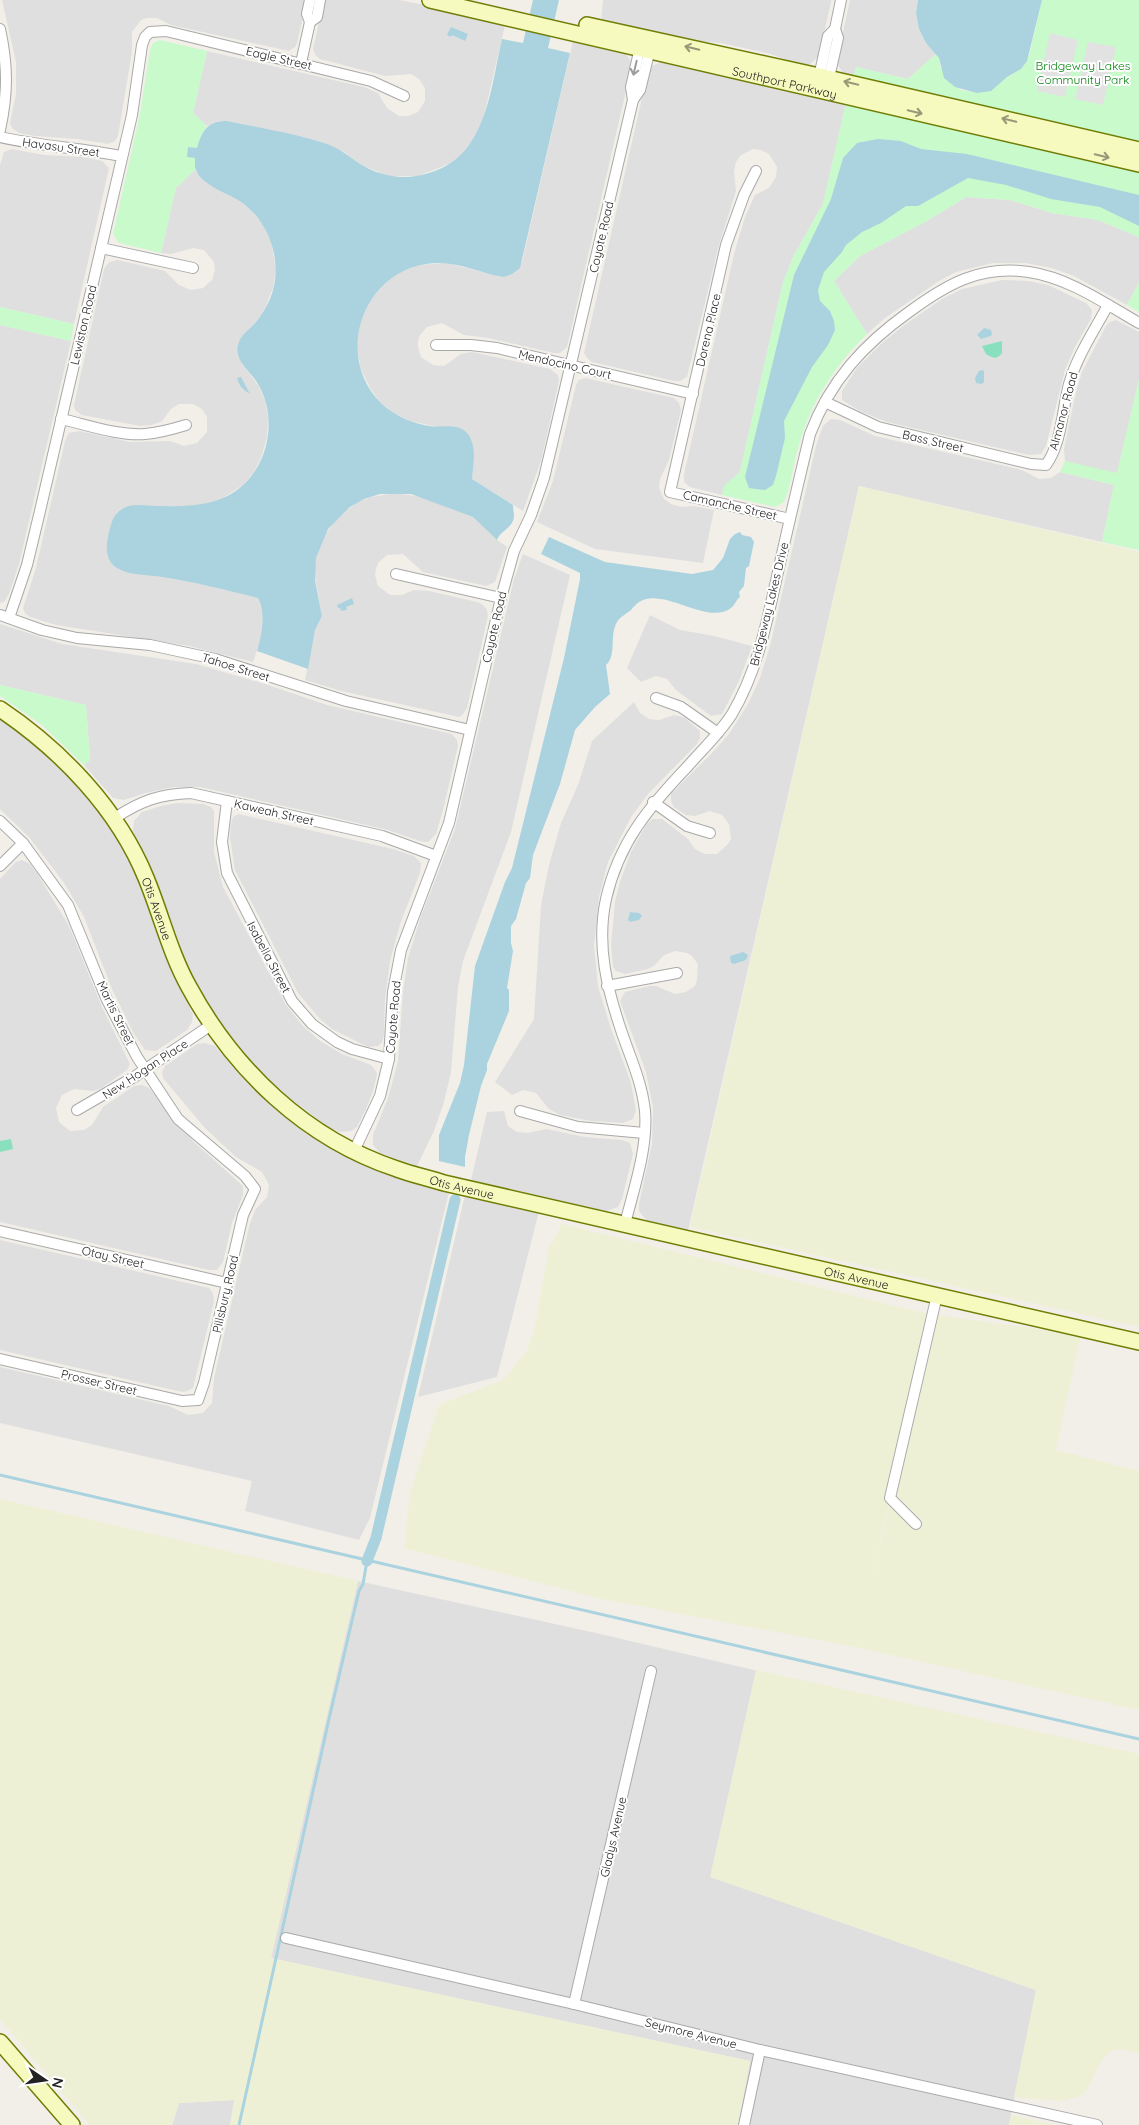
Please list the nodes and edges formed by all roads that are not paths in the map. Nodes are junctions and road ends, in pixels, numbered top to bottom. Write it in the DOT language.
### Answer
graph roads {
  1 [pos="310,0"];
  2 [pos="320,0"];
  3 [pos="430,0"];
  4 [pos="477,0"];
  5 [pos="841,0"];
  6 [pos="518,15"];
  7 [pos="310,22"];
  8 [pos="150,32"];
  9 [pos="1,35"];
  10 [pos="646,44"];
  11 [pos="301,63"];
  12 [pos="823,84"];
  13 [pos="404,96"];
  14 [pos="0,130"];
  15 [pos="0,137"];
  16 [pos="1139,150"];
  17 [pos="121,156"];
  18 [pos="1139,164"];
  19 [pos="756,171"];
  20 [pos="100,248"];
  21 [pos="193,268"];
  22 [pos="1108,305"];
  23 [pos="1139,323"];
  24 [pos="436,345"];
  25 [pos="572,366"];
  26 [pos="693,394"];
  27 [pos="825,402"];
  28 [pos="61,419"];
  29 [pos="186,425"];
  30 [pos="1046,464"];
  31 [pos="670,492"];
  32 [pos="790,519"];
  33 [pos="396,574"];
  34 [pos="501,598"];
  35 [pos="4,616"];
  36 [pos="656,698"];
  37 [pos="0,709"];
  38 [pos="470,730"];
  39 [pos="718,733"];
  40 [pos="227,801"];
  41 [pos="653,802"];
  42 [pos="114,818"];
  43 [pos="0,821"];
  44 [pos="710,833"];
  45 [pos="23,844"];
  46 [pos="436,856"];
  47 [pos="0,866"];
  48 [pos="677,973"];
  49 [pos="607,986"];
  50 [pos="211,1025"];
  51 [pos="389,1059"];
  52 [pos="146,1069"];
  53 [pos="77,1110"];
  54 [pos="520,1111"];
  55 [pos="644,1133"];
  56 [pos="354,1151"];
  57 [pos="254,1188"];
  58 [pos="625,1224"];
  59 [pos="0,1231"];
  60 [pos="227,1283"];
  61 [pos="937,1296"];
  62 [pos="1139,1342"];
  63 [pos="0,1359"];
  64 [pos="198,1400"];
  65 [pos="916,1524"];
  66 [pos="651,1671"];
  67 [pos="286,1938"];
  68 [pos="574,2004"];
  69 [pos="0,2042"];
  70 [pos="760,2050"];
  71 [pos="72,2125"];
  72 [pos="744,2125"];
  73 [pos="1097,2125"];
  1 -- 7 [label="street"];
  2 -- 7 [label="street"];
  3 -- 6 [label="street, Southport Parkway"];
  4 -- 6 [label="street, Southport Parkway"];
  5 -- 12 [label="street"];
  6 -- 10 [label="street, Southport Parkway"];
  7 -- 11 [label="street"];
  8 -- 11 [label="street, Eagle Street"];
  8 -- 17 [label="street, Lewiston Road"];
  9 -- 14 [label="street"];
  10 -- 12 [label="street, Southport Parkway"];
  10 -- 25 [label="street, Coyote Road"];
  11 -- 13 [label="street, Eagle Street"];
  16 -- 12 [label="street, Southport Parkway, one-way"];
  12 -- 18 [label="street, Southport Parkway, one-way"];
  15 -- 17 [label="street, Havasu Street"];
  17 -- 20 [label="street, Lewiston Road"];
  19 -- 26 [label="street, Dorena Place"];
  20 -- 21 [label="street"];
  20 -- 28 [label="street, Lewiston Road"];
  22 -- 23 [label="street, Bridgeway Lakes Drive"];
  22 -- 27 [label="street, Bridgeway Lakes Drive"];
  22 -- 30 [label="street, Almanor Road"];
  24 -- 25 [label="street, Mendocino Court"];
  25 -- 26 [label="street, Mendocino Court"];
  25 -- 34 [label="street, Coyote Road"];
  26 -- 31 [label="street, Dorena Place"];
  27 -- 30 [label="street, Bass Street"];
  27 -- 32 [label="street, Bridgeway Lakes Drive"];
  28 -- 29 [label="street"];
  28 -- 35 [label="street, Lewiston Road"];
  31 -- 32 [label="street, Camanche Street"];
  32 -- 39 [label="street, Bridgeway Lakes Drive"];
  33 -- 34 [label="street"];
  34 -- 38 [label="street, Coyote Road"];
  35 -- 38 [label="street, Tahoe Street"];
  36 -- 39 [label="street"];
  37 -- 42 [label="street, Otis Avenue"];
  38 -- 46 [label="street, Coyote Road"];
  39 -- 41 [label="street, Bridgeway Lakes Drive"];
  40 -- 42 [label="street, Kaweah Street"];
  40 -- 46 [label="street, Kaweah Street"];
  40 -- 51 [label="street, Isabella Street"];
  41 -- 44 [label="street"];
  41 -- 49 [label="street, Bridgeway Lakes Drive"];
  42 -- 50 [label="street, Otis Avenue"];
  43 -- 45 [label="street, Martis Street"];
  45 -- 47 [label="street"];
  45 -- 52 [label="street, Martis Street"];
  46 -- 51 [label="street, Coyote Road"];
  48 -- 49 [label="street"];
  49 -- 55 [label="street, Bridgeway Lakes Drive"];
  50 -- 52 [label="street, New Hogan Place"];
  50 -- 56 [label="street, Otis Avenue"];
  51 -- 56 [label="street, Coyote Road"];
  52 -- 53 [label="street, New Hogan Place"];
  52 -- 57 [label="street, Martis Street"];
  54 -- 55 [label="street"];
  55 -- 58 [label="street, Bridgeway Lakes Drive"];
  56 -- 58 [label="street, Otis Avenue"];
  57 -- 60 [label="street, Pillsbury Road"];
  58 -- 61 [label="street, Otis Avenue"];
  59 -- 60 [label="street, Otay Street"];
  60 -- 64 [label="street, Pillsbury Road"];
  61 -- 62 [label="street, Otis Avenue"];
  61 -- 65 [label="street"];
  63 -- 64 [label="street, Prosser Street"];
  66 -- 68 [label="street, Gladys Avenue"];
  67 -- 68 [label="street, Seymore Avenue"];
  68 -- 70 [label="street, Seymore Avenue"];
  69 -- 71 [label="street"];
  70 -- 72 [label="street"];
  70 -- 73 [label="street, Seymore Avenue"];
}
